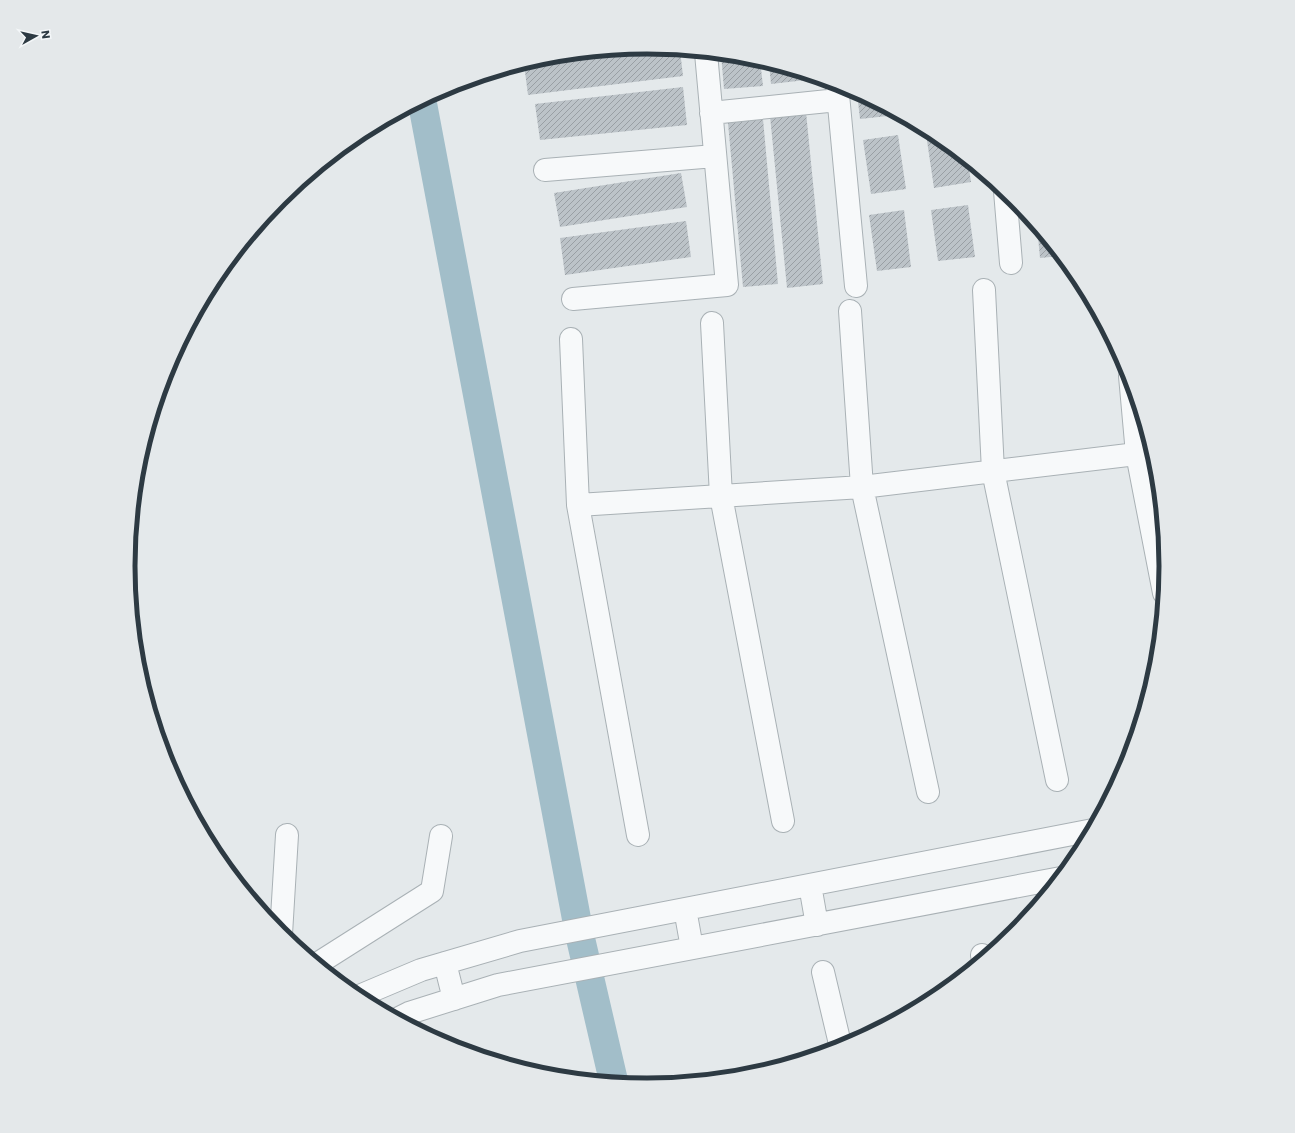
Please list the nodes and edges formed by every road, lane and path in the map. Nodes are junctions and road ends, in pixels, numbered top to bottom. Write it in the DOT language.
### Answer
graph roads {
  1 [pos="706,57"];
  2 [pos="838,92"];
  3 [pos="711,113"];
  4 [pos="715,156"];
  5 [pos="545,170"];
  6 [pos="1006,200"];
  7 [pos="1010,263"];
  8 [pos="856,286"];
  9 [pos="984,290"];
  10 [pos="573,299"];
  11 [pos="850,311"];
  12 [pos="712,323"];
  13 [pos="571,339"];
  14 [pos="1138,420"];
  15 [pos="1145,453"];
  16 [pos="993,471"];
  17 [pos="862,487"];
  18 [pos="721,496"];
  19 [pos="578,505"];
  20 [pos="1160,563"];
  21 [pos="1057,780"];
  22 [pos="928,792"];
  23 [pos="783,821"];
  24 [pos="1086,831"];
  25 [pos="287,835"];
  26 [pos="638,835"];
  27 [pos="441,836"];
  28 [pos="1053,880"];
  29 [pos="810,885"];
  30 [pos="685,909"];
  31 [pos="282,925"];
  32 [pos="816,925"];
  33 [pos="692,948"];
  34 [pos="321,961"];
  35 [pos="445,963"];
  36 [pos="823,972"];
  37 [pos="364,994"];
  38 [pos="454,999"];
  39 [pos="402,1016"];
  40 [pos="840,1042"];
  1 -- 3 [label="street"];
  2 -- 3 [label="street"];
  2 -- 8 [label="street"];
  3 -- 4 [label="street"];
  4 -- 5 [label="street"];
  4 -- 10 [label="street"];
  6 -- 7 [label="street"];
  9 -- 16 [label="street"];
  11 -- 17 [label="street"];
  12 -- 18 [label="street"];
  13 -- 19 [label="street"];
  14 -- 15 [label="street"];
  15 -- 16 [label="street"];
  15 -- 20 [label="street"];
  16 -- 17 [label="street"];
  16 -- 21 [label="street"];
  17 -- 18 [label="street"];
  17 -- 22 [label="street"];
  18 -- 19 [label="street"];
  18 -- 23 [label="street"];
  19 -- 26 [label="street"];
  24 -- 29 [label="street"];
  25 -- 31 [label="street"];
  27 -- 34 [label="street"];
  28 -- 32 [label="street"];
  29 -- 30 [label="street"];
  29 -- 32 [label="street"];
  30 -- 33 [label="street"];
  30 -- 35 [label="street"];
  32 -- 33 [label="street"];
  33 -- 38 [label="street"];
  35 -- 37 [label="street"];
  35 -- 38 [label="street"];
  36 -- 40 [label="street"];
  38 -- 39 [label="street"];
}
